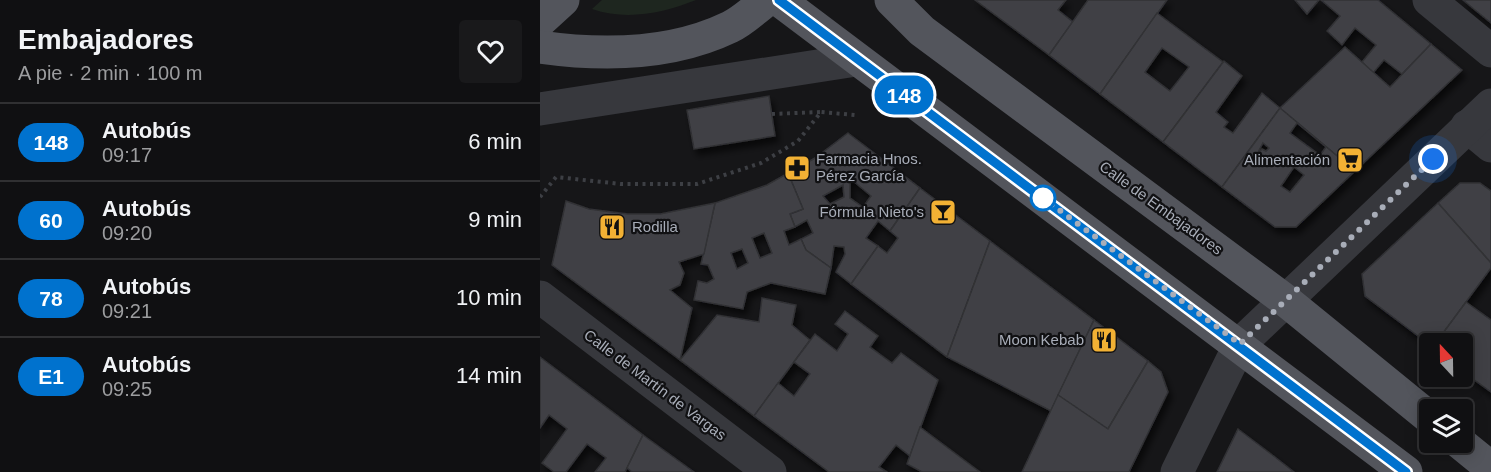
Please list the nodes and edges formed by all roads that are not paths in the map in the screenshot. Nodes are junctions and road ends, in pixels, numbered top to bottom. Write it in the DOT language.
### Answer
graph roads {
  1 [pos="563,0"];
  2 [pos="767,0"];
  3 [pos="779,0"];
  4 [pos="891,0"];
  5 [pos="1429,0"];
  6 [pos="540,21"];
  7 [pos="540,47"];
  8 [pos="1491,51"];
  9 [pos="856,60"];
  10 [pos="1491,105"];
  11 [pos="540,109"];
  12 [pos="1479,136"];
  13 [pos="540,297"];
  14 [pos="1285,300"];
  15 [pos="1240,344"];
  16 [pos="1419,409"];
  17 [pos="1473,453"];
  18 [pos="1491,468"];
  19 [pos="770,472"];
  20 [pos="1177,472"];
  21 [pos="1406,472"];
  1 -- 6 [label="main road"];
  2 -- 7 [label="main road"];
  3 -- 9 [label="main road"];
  4 -- 14 [label="main road, Calle de Embajadores"];
  5 -- 8 [label="street"];
  9 -- 11 [label="street"];
  9 -- 15 [label="main road"];
  10 -- 12 [label="street"];
  12 -- 14 [label="street"];
  13 -- 19 [label="street, Calle de Martín de Vargas"];
  14 -- 15 [label="street"];
  14 -- 16 [label="main road, Calle de Embajadores"];
  15 -- 20 [label="street"];
  15 -- 21 [label="main road"];
  17 -- 18 [label="main road"];
}
